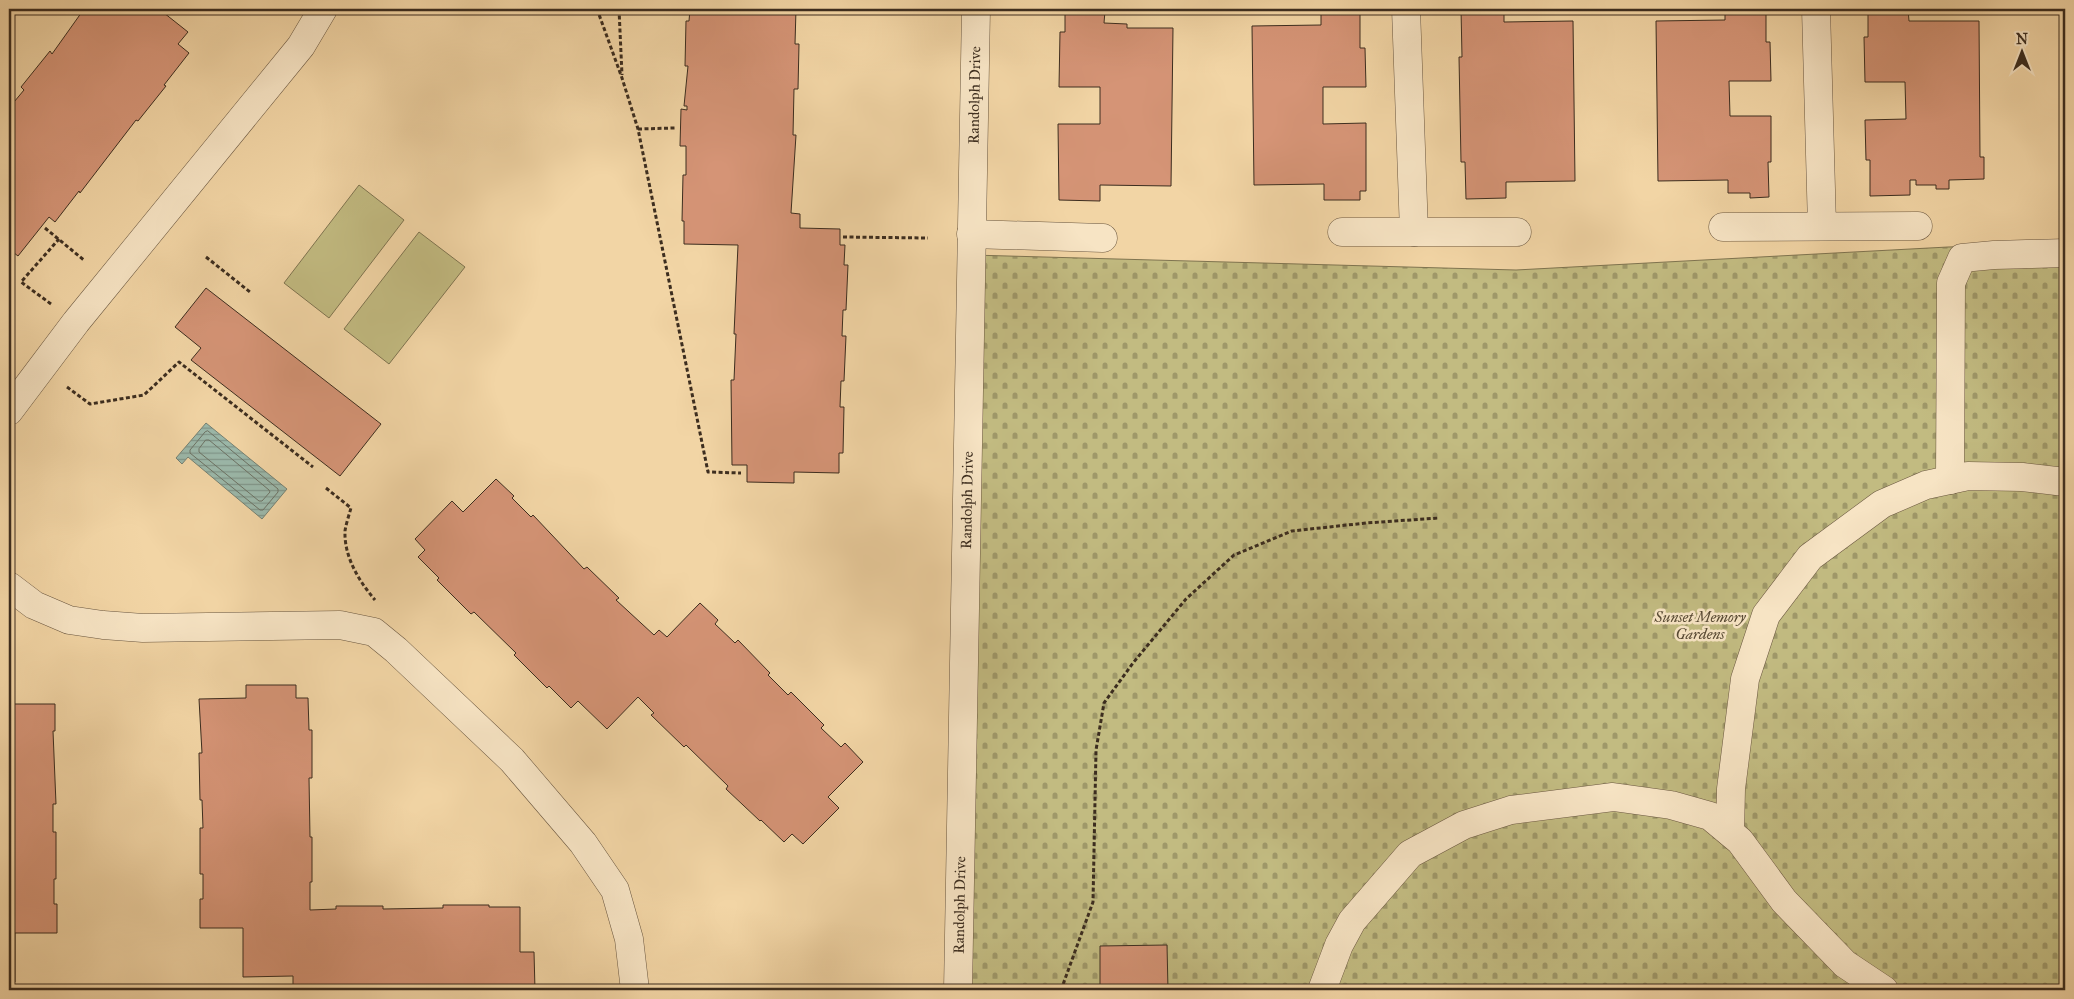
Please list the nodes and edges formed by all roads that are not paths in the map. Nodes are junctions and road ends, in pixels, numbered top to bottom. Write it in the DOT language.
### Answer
graph roads {
  1 [pos="323,9"];
  2 [pos="976,9"];
  3 [pos="1406,9"];
  4 [pos="1816,9"];
  5 [pos="1822,226"];
  6 [pos="1918,226"];
  7 [pos="1723,227"];
  8 [pos="1342,232"];
  9 [pos="1414,232"];
  10 [pos="1517,232"];
  11 [pos="971,234"];
  12 [pos="1103,238"];
  13 [pos="2065,253"];
  14 [pos="9,411"];
  15 [pos="1950,480"];
  16 [pos="2065,482"];
  17 [pos="9,586"];
  18 [pos="1730,832"];
  19 [pos="635,990"];
  20 [pos="958,990"];
  21 [pos="1322,990"];
  22 [pos="1884,990"];
  1 -- 14 [label="street"];
  2 -- 11 [label="street, Randolph Drive"];
  3 -- 9 [label="street"];
  4 -- 5 [label="street"];
  5 -- 6 [label="street"];
  5 -- 7 [label="street"];
  8 -- 9 [label="street"];
  9 -- 10 [label="street"];
  11 -- 12 [label="street"];
  11 -- 20 [label="street, Randolph Drive"];
  13 -- 15 [label="street"];
  15 -- 16 [label="street"];
  15 -- 18 [label="street"];
  17 -- 19 [label="street"];
  18 -- 21 [label="street"];
  18 -- 22 [label="street"];
}
